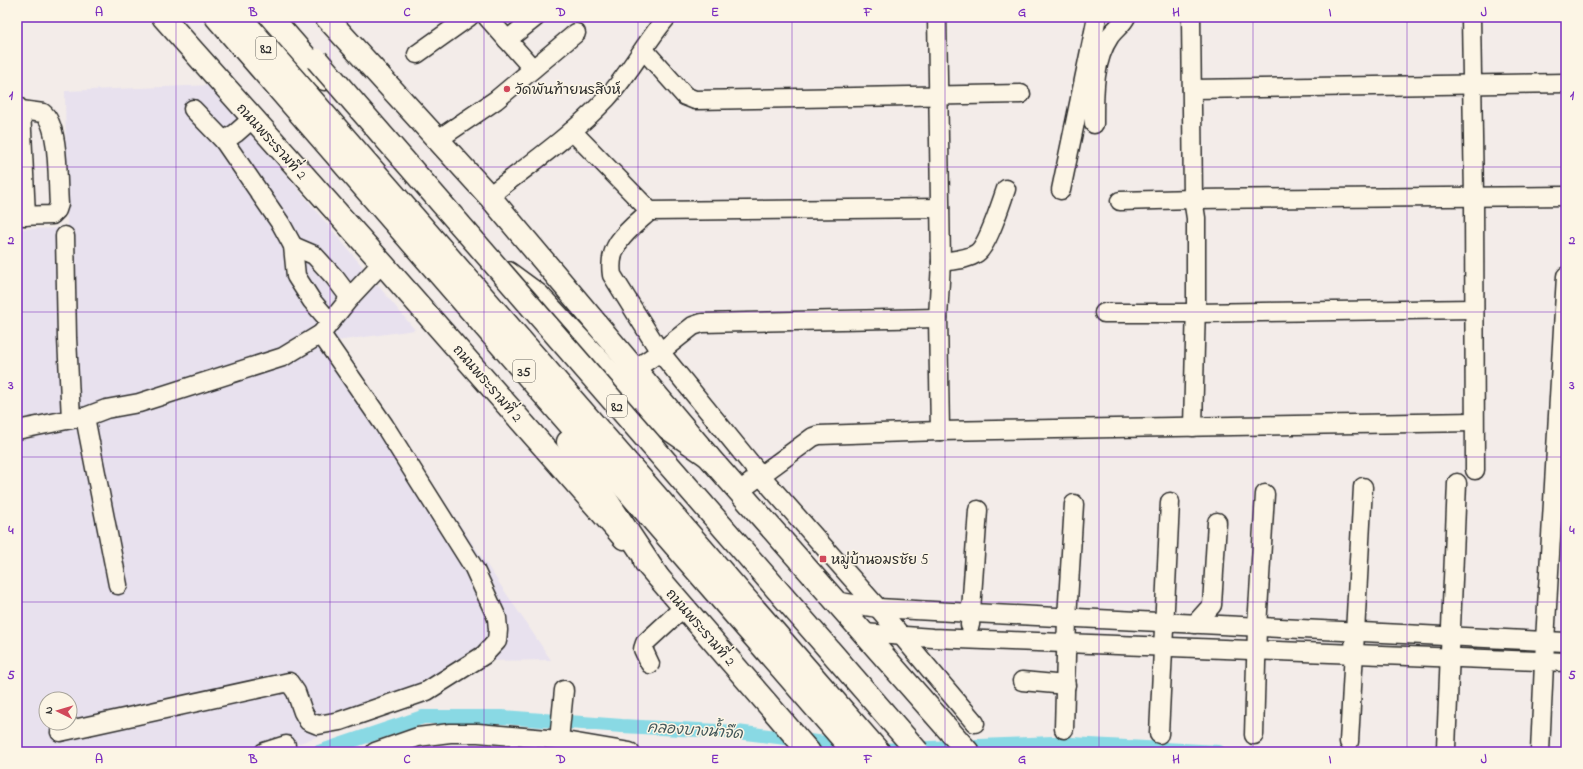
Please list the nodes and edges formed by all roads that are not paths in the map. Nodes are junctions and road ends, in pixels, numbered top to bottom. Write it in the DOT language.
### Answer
graph roads {
  1 [pos="163,17"];
  2 [pos="216,17"];
  3 [pos="240,17"];
  4 [pos="271,17"];
  5 [pos="279,17"];
  6 [pos="288,17"];
  7 [pos="326,17"];
  8 [pos="468,17"];
  9 [pos="487,17"];
  10 [pos="536,17"];
  11 [pos="667,17"];
  12 [pos="937,17"];
  13 [pos="1097,17"];
  14 [pos="1126,17"];
  15 [pos="1192,17"];
  16 [pos="1471,17"];
  17 [pos="576,33"];
  18 [pos="507,40"];
  19 [pos="644,50"];
  20 [pos="417,54"];
  21 [pos="317,60"];
  22 [pos="532,69"];
  23 [pos="293,79"];
  24 [pos="1566,83"];
  25 [pos="1472,85"];
  26 [pos="1192,89"];
  27 [pos="1022,94"];
  28 [pos="938,95"];
  29 [pos="18,109"];
  30 [pos="193,109"];
  31 [pos="252,118"];
  32 [pos="1094,124"];
  33 [pos="572,131"];
  34 [pos="437,140"];
  35 [pos="224,141"];
  36 [pos="1006,189"];
  37 [pos="1061,190"];
  38 [pos="489,196"];
  39 [pos="1474,196"];
  40 [pos="1566,196"];
  41 [pos="1194,199"];
  42 [pos="1120,201"];
  43 [pos="940,208"];
  44 [pos="650,211"];
  45 [pos="21,216"];
  46 [pos="65,236"];
  47 [pos="294,246"];
  48 [pos="941,262"];
  49 [pos="382,263"];
  50 [pos="491,270"];
  51 [pos="1566,276"];
  52 [pos="350,298"];
  53 [pos="467,307"];
  54 [pos="1473,309"];
  55 [pos="1104,312"];
  56 [pos="1195,313"];
  57 [pos="938,318"];
  58 [pos="326,328"];
  59 [pos="660,352"];
  60 [pos="635,369"];
  61 [pos="78,418"];
  62 [pos="1474,422"];
  63 [pos="1193,427"];
  64 [pos="17,430"];
  65 [pos="940,431"];
  66 [pos="708,456"];
  67 [pos="1475,470"];
  68 [pos="761,476"];
  69 [pos="1457,483"];
  70 [pos="1363,487"];
  71 [pos="738,492"];
  72 [pos="1265,494"];
  73 [pos="1170,502"];
  74 [pos="1074,504"];
  75 [pos="978,510"];
  76 [pos="1217,522"];
  77 [pos="658,577"];
  78 [pos="118,585"];
  79 [pos="834,601"];
  80 [pos="684,607"];
  81 [pos="878,608"];
  82 [pos="933,611"];
  83 [pos="970,613"];
  84 [pos="1067,618"];
  85 [pos="1164,623"];
  86 [pos="1195,624"];
  87 [pos="1257,627"];
  88 [pos="1354,632"];
  89 [pos="863,633"];
  90 [pos="901,635"];
  91 [pos="1450,637"];
  92 [pos="933,638"];
  93 [pos="970,640"];
  94 [pos="1545,641"];
  95 [pos="1566,642"];
  96 [pos="1066,643"];
  97 [pos="1163,647"];
  98 [pos="1257,651"];
  99 [pos="1354,654"];
  100 [pos="1450,658"];
  101 [pos="1544,662"];
  102 [pos="1566,662"];
  103 [pos="650,664"];
  104 [pos="1022,681"];
  105 [pos="1066,685"];
  106 [pos="563,699"];
  107 [pos="975,722"];
  108 [pos="1064,730"];
  109 [pos="60,732"];
  110 [pos="1159,734"];
  111 [pos="560,735"];
  112 [pos="1254,735"];
  113 [pos="1349,742"];
  114 [pos="419,744"];
  115 [pos="286,745"];
  116 [pos="1446,748"];
  117 [pos="587,749"];
  118 [pos="622,751"];
  119 [pos="264,752"];
  120 [pos="375,752"];
  121 [pos="809,752"];
  122 [pos="854,752"];
  123 [pos="879,752"];
  124 [pos="913,752"];
  125 [pos="918,752"];
  126 [pos="968,752"];
  127 [pos="1540,752"];
  1 -- 31 [label="main road, ถนนพระรามที่ 2 / 35"];
  2 -- 23 [label="main road"];
  2 -- 53 [label="main road, 35"];
  3 -- 23 [label="main road, 82"];
  4 -- 50 [label="main road"];
  5 -- 21 [label="main road, 82"];
  6 -- 21 [label="main road"];
  7 -- 34 [label="main road"];
  8 -- 20 [label="street"];
  9 -- 18 [label="street"];
  10 -- 18 [label="street"];
  11 -- 19 [label="street"];
  12 -- 28 [label="street"];
  13 -- 37 [label="street"];
  14 -- 32 [label="street"];
  15 -- 26 [label="street"];
  16 -- 25 [label="street"];
  17 -- 22 [label="street"];
  18 -- 22 [label="street"];
  19 -- 28 [label="street"];
  19 -- 33 [label="street"];
  21 -- 125 [label="main road, 82, bridge"];
  22 -- 34 [label="street"];
  23 -- 123 [label="main road, 82"];
  24 -- 25 [label="street"];
  25 -- 26 [label="street"];
  25 -- 39 [label="street"];
  26 -- 41 [label="street"];
  27 -- 28 [label="street"];
  28 -- 43 [label="street"];
  29 -- 45 [label="street"];
  29 -- 45 [label="street"];
  30 -- 35 [label="street"];
  31 -- 35 [label="street"];
  31 -- 49 [label="main road, ถนนพระรามที่ 2 / 35"];
  33 -- 38 [label="street"];
  33 -- 44 [label="street"];
  34 -- 38 [label="main road"];
  35 -- 47 [label="street"];
  36 -- 48 [label="street"];
  38 -- 60 [label="main road"];
  39 -- 40 [label="street"];
  39 -- 41 [label="street"];
  39 -- 54 [label="street"];
  41 -- 42 [label="street"];
  41 -- 56 [label="street"];
  43 -- 44 [label="street"];
  43 -- 48 [label="street"];
  44 -- 59 [label="street"];
  46 -- 61 [label="street"];
  47 -- 52 [label="street"];
  47 -- 58 [label="street"];
  48 -- 57 [label="street"];
  49 -- 52 [label="street"];
  49 -- 77 [label="main road, ถนนพระรามที่ 2 / 35"];
  50 -- 66 [label="main road"];
  50 -- 124 [label="main road"];
  51 -- 94 [label="street"];
  52 -- 58 [label="street"];
  53 -- 77 [label="main road"];
  53 -- 122 [label="main road, 35"];
  54 -- 56 [label="street"];
  54 -- 62 [label="street"];
  55 -- 56 [label="street"];
  56 -- 63 [label="street"];
  57 -- 59 [label="street"];
  57 -- 65 [label="street"];
  58 -- 61 [label="street"];
  58 -- 109 [label="street"];
  59 -- 60 [label="street"];
  59 -- 68 [label="street"];
  60 -- 66 [label="main road"];
  61 -- 64 [label="street"];
  61 -- 78 [label="street"];
  62 -- 63 [label="street"];
  62 -- 67 [label="street"];
  63 -- 65 [label="street"];
  65 -- 68 [label="street"];
  66 -- 71 [label="main road"];
  68 -- 71 [label="street"];
  68 -- 81 [label="street"];
  69 -- 91 [label="street"];
  70 -- 88 [label="street"];
  71 -- 79 [label="main road"];
  72 -- 87 [label="street"];
  73 -- 85 [label="street"];
  74 -- 84 [label="street"];
  75 -- 83 [label="street"];
  76 -- 86 [label="street"];
  77 -- 80 [label="main road, ถนนพระรามที่ 2 / 35"];
  79 -- 81 [label="street"];
  79 -- 89 [label="main road"];
  80 -- 103 [label="street"];
  80 -- 121 [label="main road, ถนนพระรามที่ 2 / 35"];
  81 -- 82 [label="street"];
  81 -- 90 [label="street"];
  82 -- 83 [label="street"];
  82 -- 92 [label="street"];
  83 -- 84 [label="street"];
  83 -- 93 [label="street"];
  84 -- 85 [label="street"];
  84 -- 96 [label="street"];
  85 -- 86 [label="street"];
  85 -- 97 [label="street"];
  86 -- 87 [label="street"];
  87 -- 88 [label="street"];
  87 -- 98 [label="street"];
  88 -- 91 [label="street"];
  88 -- 99 [label="street"];
  89 -- 90 [label="street"];
  89 -- 126 [label="main road"];
  90 -- 92 [label="street"];
  90 -- 107 [label="street"];
  91 -- 94 [label="street"];
  91 -- 100 [label="street"];
  92 -- 93 [label="street"];
  93 -- 96 [label="street"];
  94 -- 95 [label="street"];
  94 -- 101 [label="street"];
  96 -- 97 [label="street"];
  96 -- 105 [label="street"];
  97 -- 98 [label="street"];
  97 -- 110 [label="street"];
  98 -- 99 [label="street"];
  98 -- 112 [label="street"];
  99 -- 100 [label="street"];
  99 -- 113 [label="street"];
  100 -- 101 [label="street"];
  100 -- 116 [label="street"];
  101 -- 102 [label="street"];
  101 -- 127 [label="street"];
  104 -- 105 [label="street"];
  105 -- 108 [label="street"];
  106 -- 111 [label="street"];
  111 -- 114 [label="street"];
  111 -- 117 [label="street"];
  114 -- 120 [label="street"];
  115 -- 119 [label="street"];
  117 -- 118 [label="street"];
}
